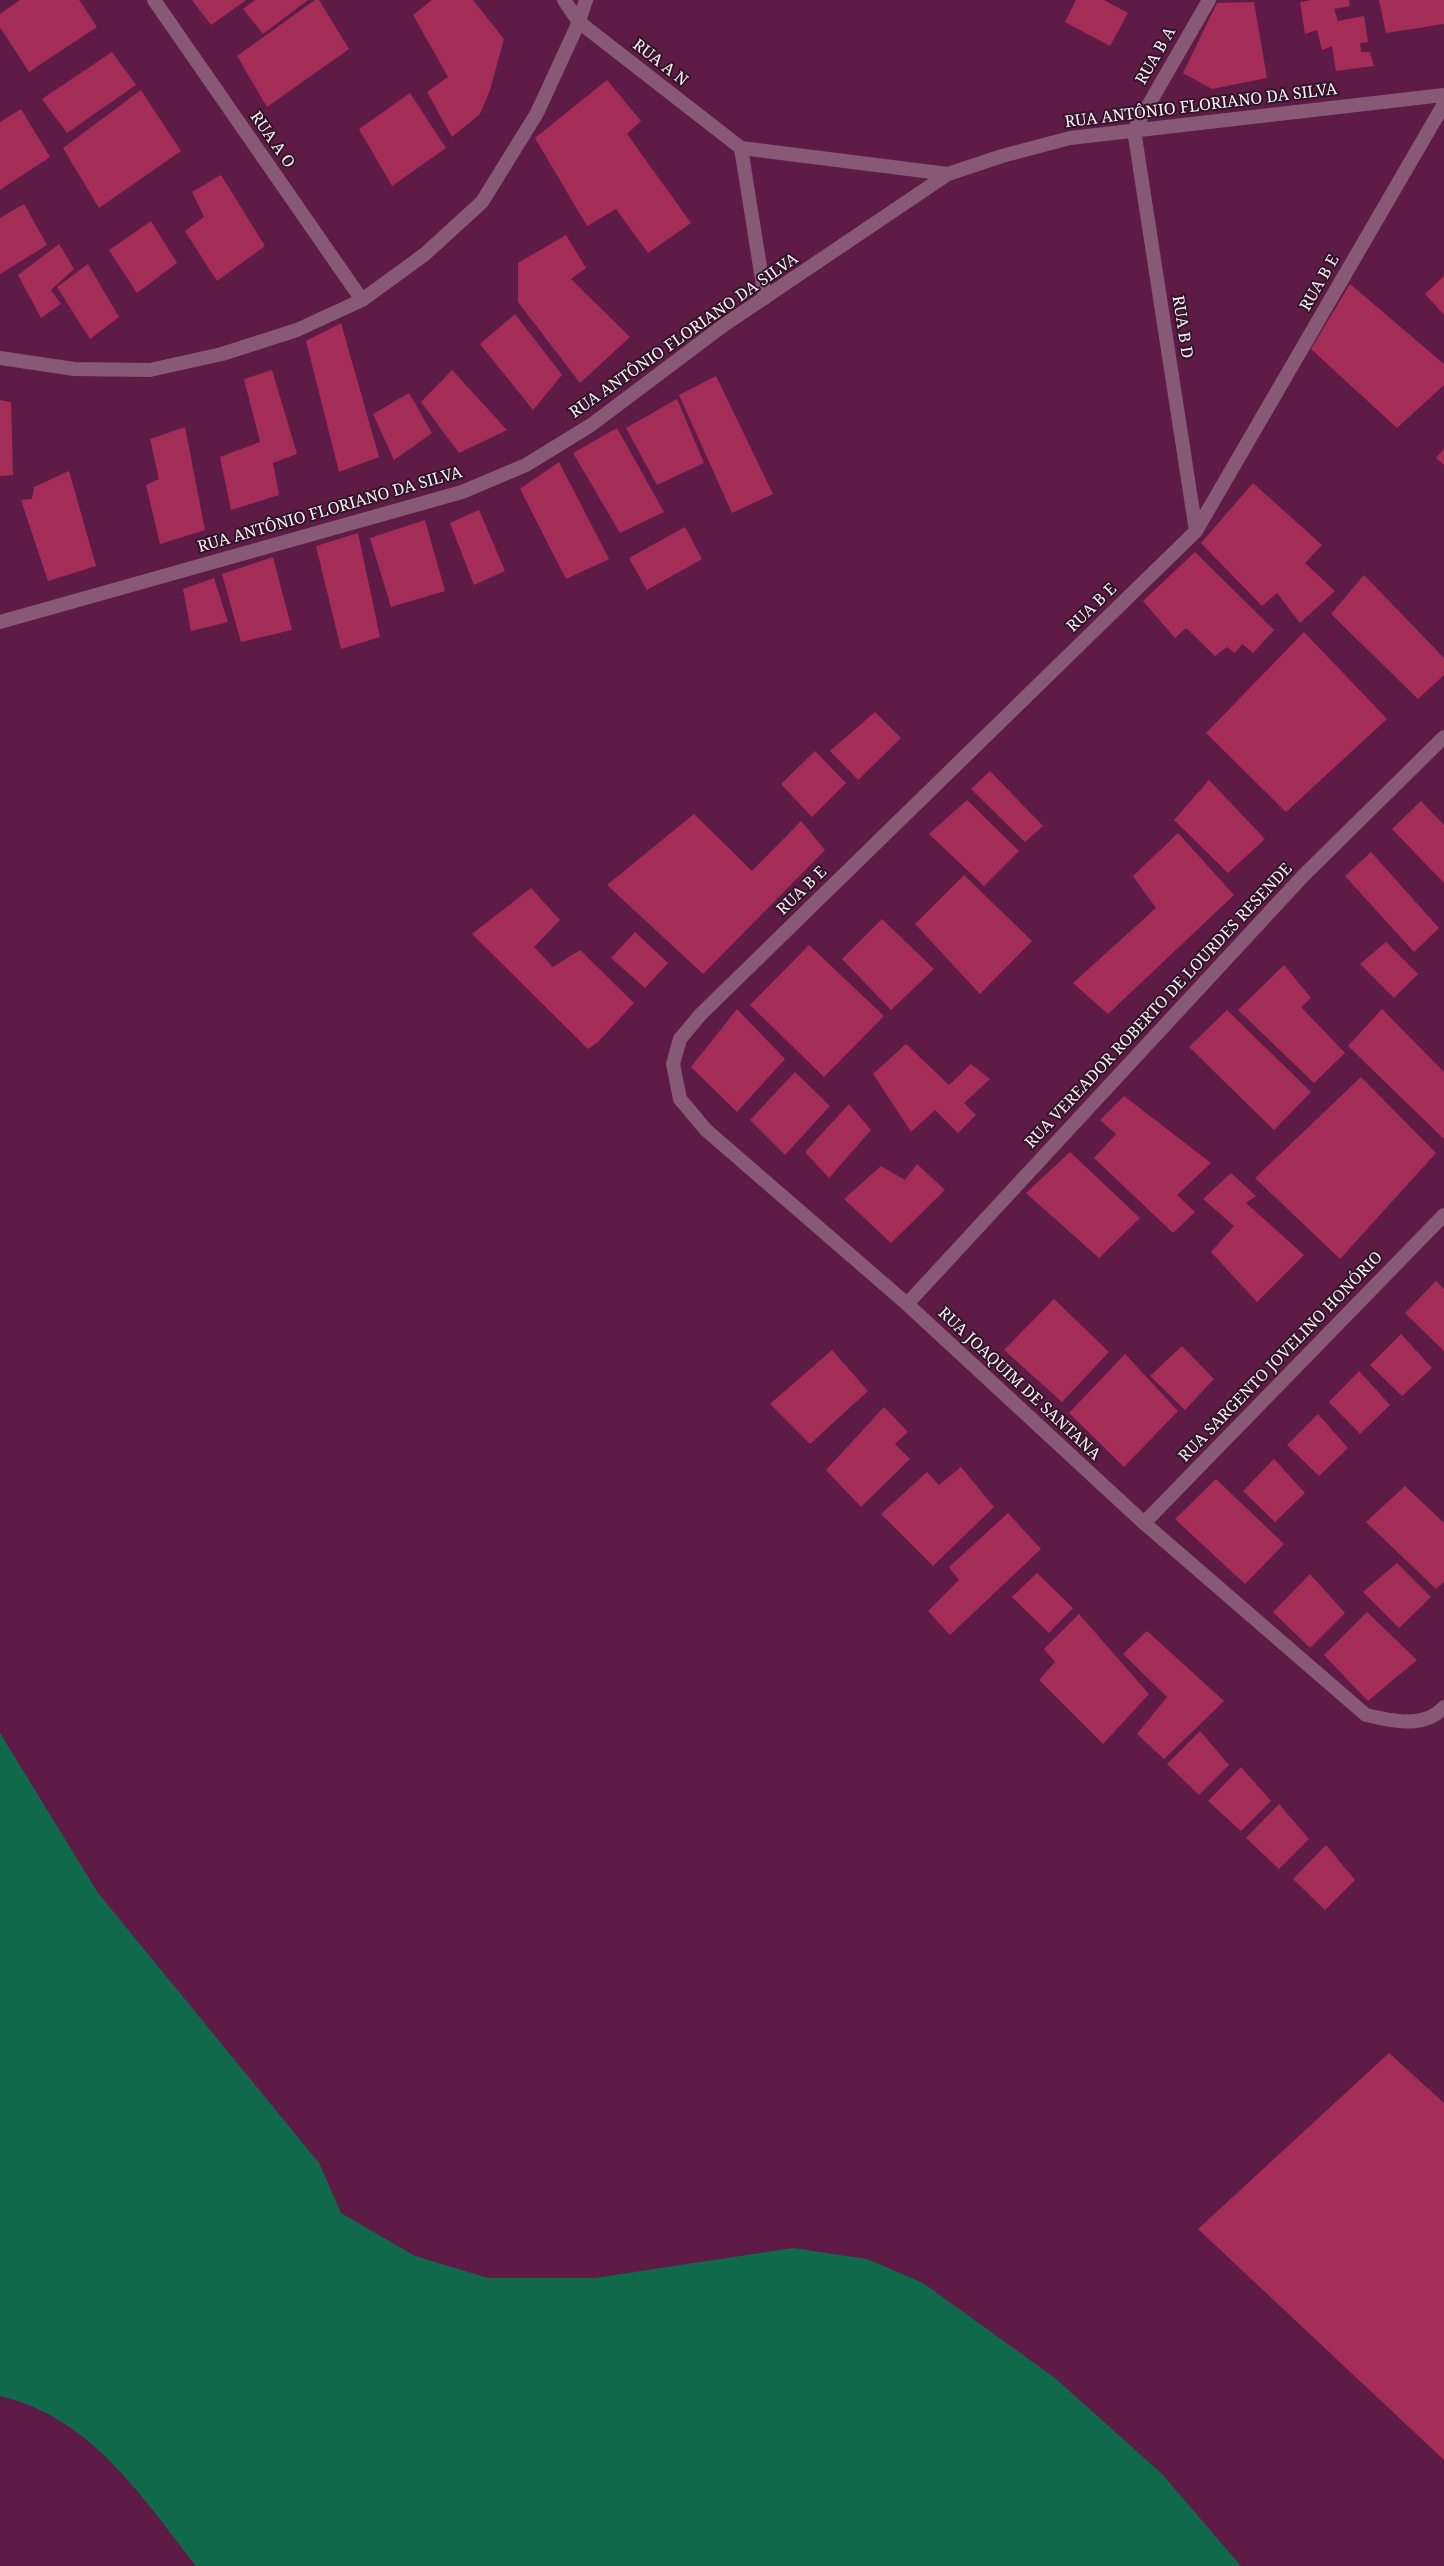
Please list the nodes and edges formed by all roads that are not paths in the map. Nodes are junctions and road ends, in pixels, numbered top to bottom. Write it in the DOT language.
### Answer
graph roads {
  1 [pos="154,0"];
  2 [pos="564,0"];
  3 [pos="586,0"];
  4 [pos="1209,0"];
  5 [pos="579,22"];
  6 [pos="1444,95"];
  7 [pos="1444,104"];
  8 [pos="1134,130"];
  9 [pos="741,148"];
  10 [pos="948,174"];
  11 [pos="765,298"];
  12 [pos="362,300"];
  13 [pos="0,358"];
  14 [pos="1196,531"];
  15 [pos="0,622"];
  16 [pos="1444,737"];
  17 [pos="673,1064"];
  18 [pos="1444,1215"];
  19 [pos="907,1304"];
  20 [pos="1144,1523"];
  21 [pos="1444,1707"];
  1 -- 12 [label="street, RUA A O"];
  2 -- 5 [label="street, RUA A N"];
  3 -- 5 [label="street"];
  4 -- 8 [label="street, RUA B A"];
  5 -- 9 [label="street, RUA A N"];
  5 -- 12 [label="street"];
  6 -- 8 [label="street, RUA ANTÔNIO FLORIANO DA SILVA"];
  7 -- 14 [label="street, RUA B E"];
  8 -- 10 [label="street, RUA ANTÔNIO FLORIANO DA SILVA"];
  8 -- 14 [label="street, RUA B D"];
  9 -- 10 [label="street"];
  9 -- 11 [label="street"];
  10 -- 11 [label="street, RUA ANTÔNIO FLORIANO DA SILVA"];
  11 -- 15 [label="street, RUA ANTÔNIO FLORIANO DA SILVA"];
  12 -- 13 [label="street"];
  14 -- 17 [label="street, RUA B E"];
  16 -- 19 [label="street, RUA VEREADOR ROBERTO DE LOURDES RESENDE"];
  17 -- 19 [label="street, RUA JOAQUIM DE SANTANA"];
  18 -- 20 [label="street, RUA SARGENTO JOVELINO HONÓRIO"];
  19 -- 20 [label="street, RUA JOAQUIM DE SANTANA"];
  20 -- 21 [label="street, RUA JOAQUIM DE SANTANA"];
}
